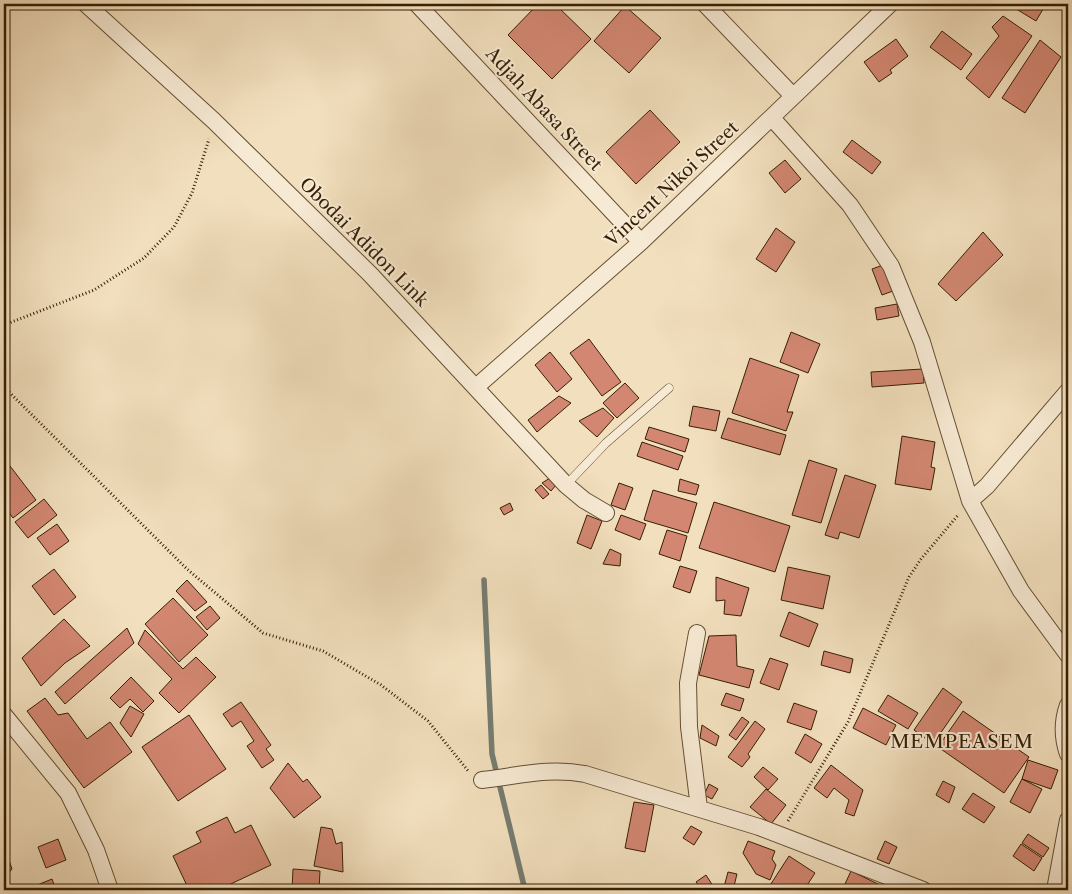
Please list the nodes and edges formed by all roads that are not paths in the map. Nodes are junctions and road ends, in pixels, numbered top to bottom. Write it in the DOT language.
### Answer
graph roads {
  1 [pos="86,4"];
  2 [pos="417,4"];
  3 [pos="706,4"];
  4 [pos="890,4"];
  5 [pos="793,96"];
  6 [pos="772,118"];
  7 [pos="641,242"];
  8 [pos="476,387"];
  9 [pos="669,388"];
  10 [pos="1068,391"];
  11 [pos="566,485"];
  12 [pos="970,501"];
  13 [pos="606,513"];
  14 [pos="697,633"];
  15 [pos="1068,655"];
  16 [pos="1068,705"];
  17 [pos="4,715"];
  18 [pos="1068,754"];
  19 [pos="486,780"];
  20 [pos="699,808"];
  21 [pos="1068,820"];
  22 [pos="110,890"];
  23 [pos="923,890"];
  24 [pos="1055,890"];
  1 -- 8 [label="street, Obodai Adidon Link"];
  2 -- 7 [label="street, Adjah Abasa Street"];
  3 -- 5 [label="street"];
  4 -- 5 [label="street, Vincent Nikoi Street"];
  5 -- 6 [label="street, Vincent Nikoi Street"];
  6 -- 7 [label="street, Vincent Nikoi Street"];
  6 -- 12 [label="street"];
  7 -- 8 [label="street, Vincent Nikoi Street"];
  8 -- 11 [label="street, Obodai Adidon Link"];
  9 -- 11 [label="lane"];
  10 -- 12 [label="street"];
  11 -- 13 [label="street, Obodai Adidon Link"];
  12 -- 15 [label="street"];
  14 -- 20 [label="street"];
  16 -- 18 [label="street"];
  17 -- 22 [label="street"];
  19 -- 20 [label="street"];
  20 -- 23 [label="street"];
  21 -- 24 [label="street"];
}
